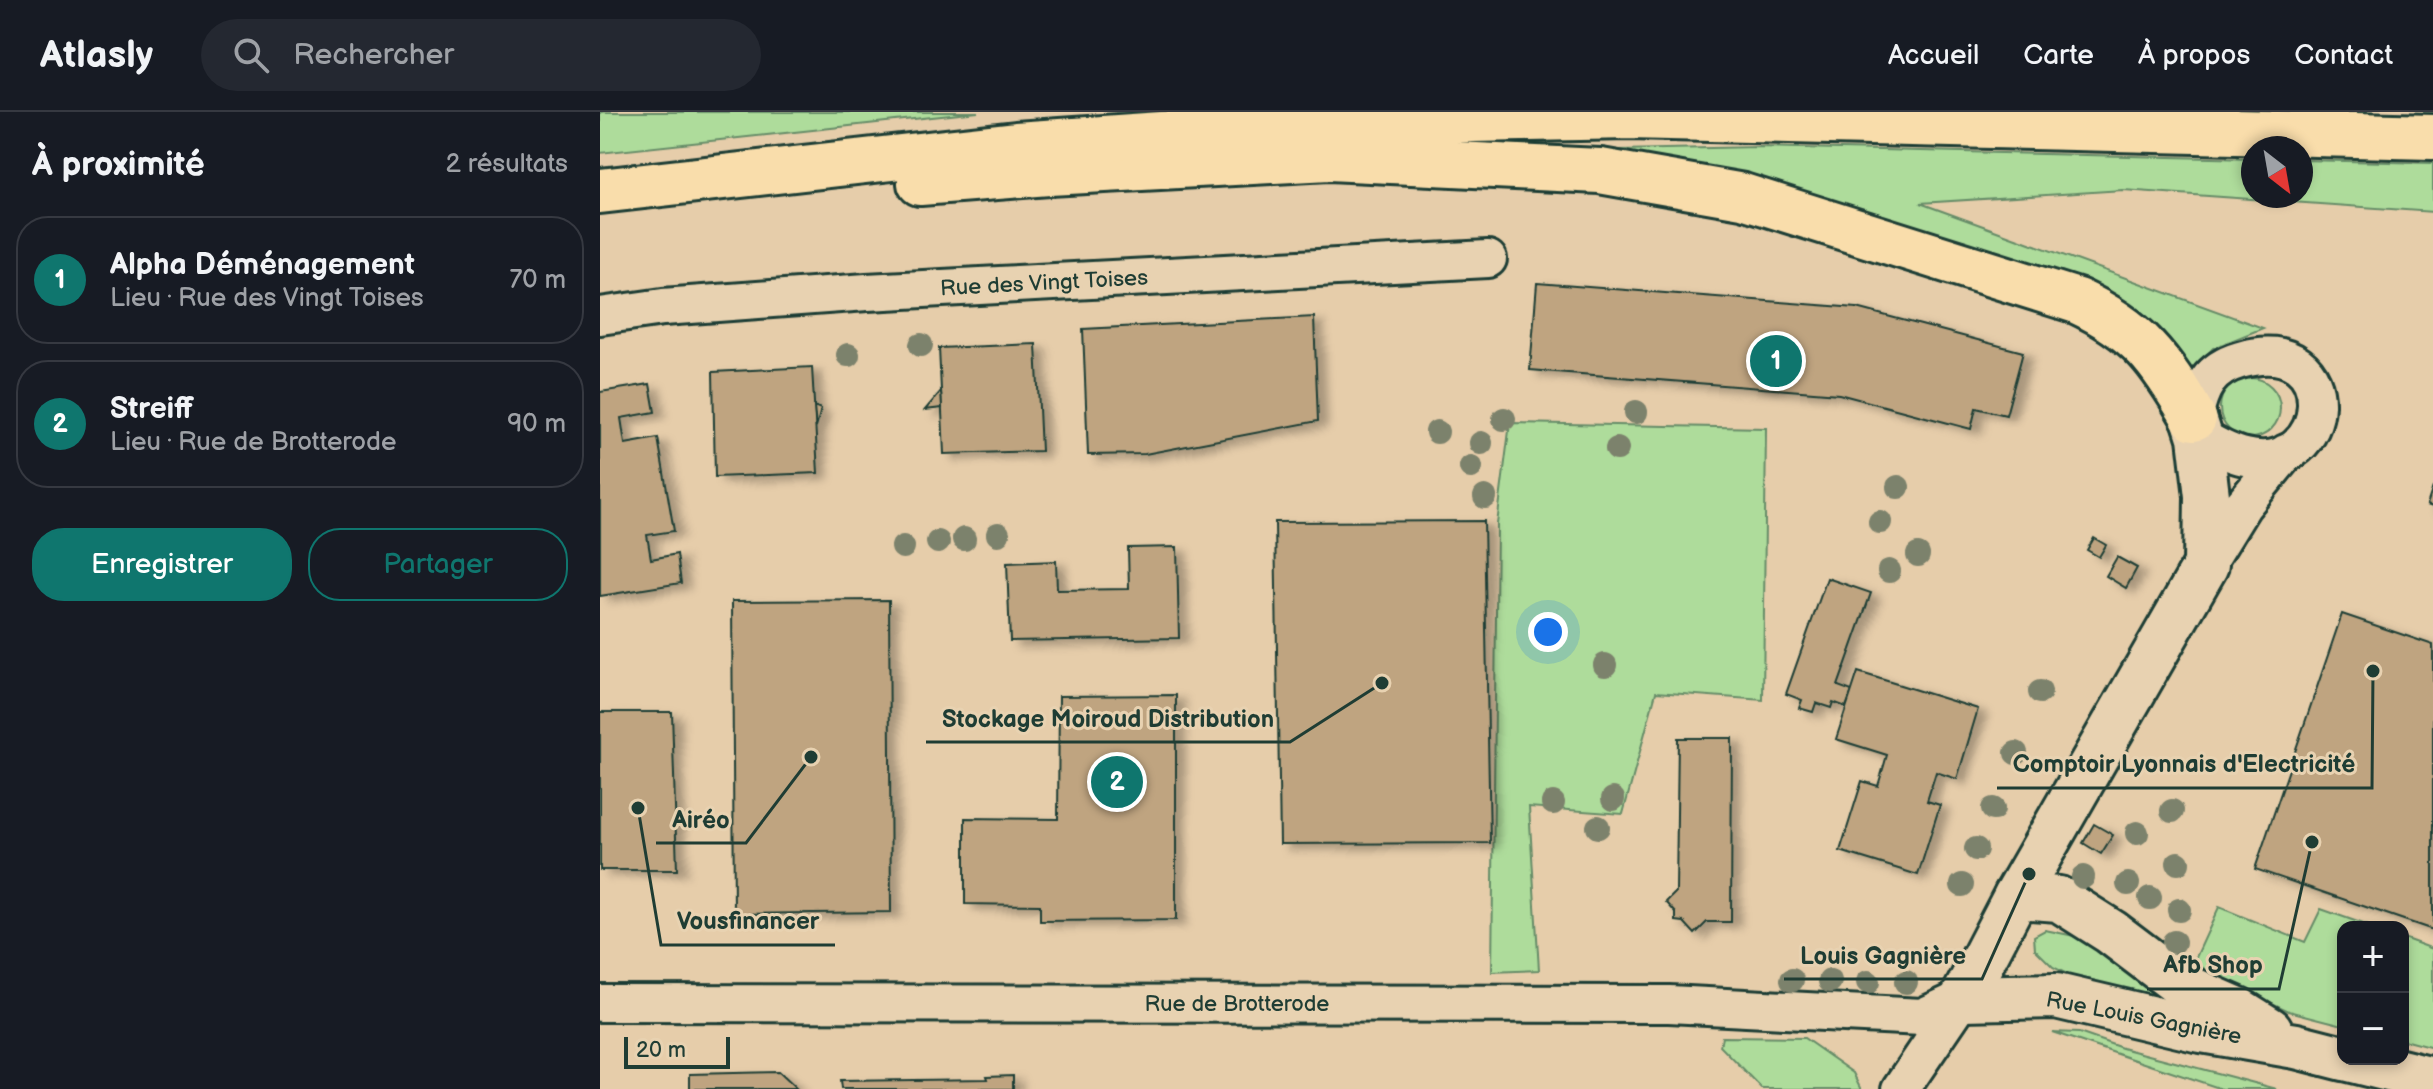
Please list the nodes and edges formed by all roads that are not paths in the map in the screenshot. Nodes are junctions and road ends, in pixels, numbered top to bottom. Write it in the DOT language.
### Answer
graph roads {
  1 [pos="2433,137"];
  2 [pos="600,191"];
  3 [pos="600,208"];
  4 [pos="1488,259"];
  5 [pos="600,316"];
  6 [pos="2197,428"];
  7 [pos="2286,453"];
  8 [pos="2206,565"];
  9 [pos="2016,896"];
  10 [pos="1963,998"];
  11 [pos="600,1003"];
  12 [pos="1874,1014"];
  13 [pos="2296,1046"];
  14 [pos="2337,1056"];
  15 [pos="2373,1065"];
  16 [pos="2433,1080"];
  17 [pos="1906,1081"];
  1 -- 2 [label="highway"];
  3 -- 6 [label="highway"];
  4 -- 5 [label="street, Rue des Vingt Toises"];
  6 -- 7 [label="street"];
  6 -- 7 [label="street"];
  6 -- 8 [label="street"];
  7 -- 8 [label="street"];
  8 -- 9 [label="street"];
  9 -- 10 [label="street"];
  9 -- 13 [label="street, Rue Louis Gagnière"];
  10 -- 12 [label="street, Rue de Brotterode"];
  10 -- 13 [label="street, Rue Louis Gagnière"];
  10 -- 17 [label="street"];
  11 -- 12 [label="street, Rue de Brotterode"];
  12 -- 17 [label="street"];
  13 -- 14 [label="street, Rue Louis Gagnière"];
  15 -- 16 [label="street, Rue Louis Gagnière"];
}
